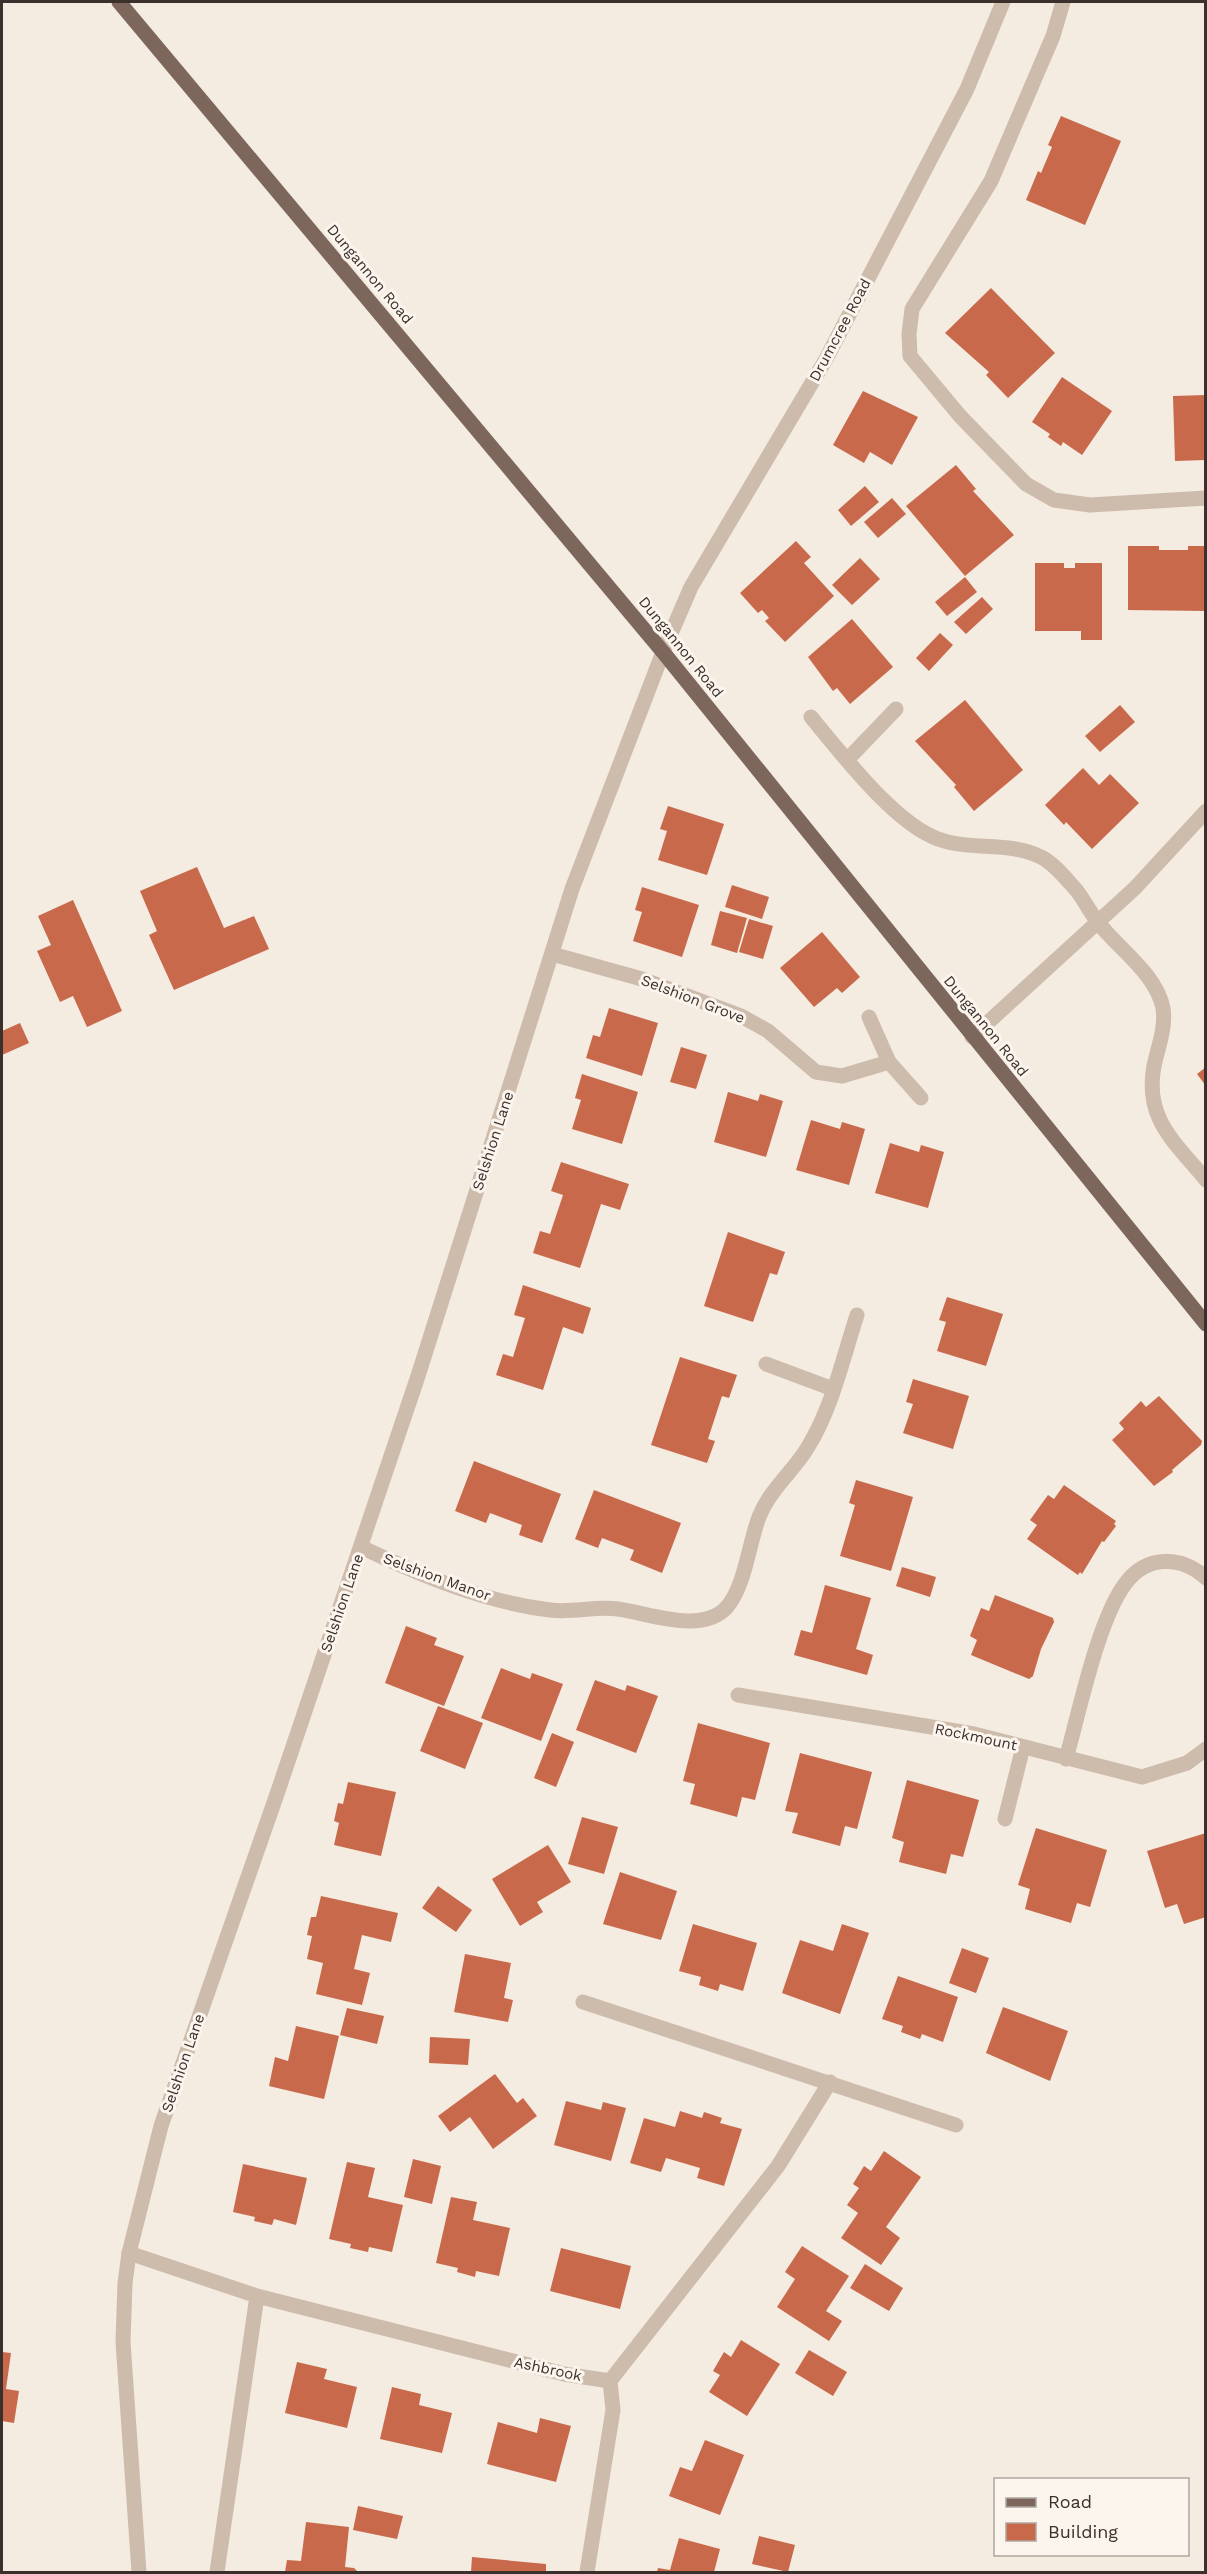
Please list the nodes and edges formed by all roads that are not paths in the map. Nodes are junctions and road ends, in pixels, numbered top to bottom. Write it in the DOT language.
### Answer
graph roads {
  1 [pos="119,2"];
  2 [pos="1003,2"];
  3 [pos="1063,2"];
  4 [pos="1206,498"];
  5 [pos="663,652"];
  6 [pos="896,709"];
  7 [pos="811,717"];
  8 [pos="847,760"];
  9 [pos="1206,811"];
  10 [pos="1098,922"];
  11 [pos="552,954"];
  12 [pos="869,1017"];
  13 [pos="972,1037"];
  14 [pos="889,1062"];
  15 [pos="921,1098"];
  16 [pos="1206,1180"];
  17 [pos="857,1315"];
  18 [pos="1206,1324"];
  19 [pos="766,1364"];
  20 [pos="832,1389"];
  21 [pos="361,1547"];
  22 [pos="1206,1578"];
  23 [pos="738,1695"];
  24 [pos="1023,1747"];
  25 [pos="1206,1749"];
  26 [pos="1066,1760"];
  27 [pos="1005,1819"];
  28 [pos="583,2002"];
  29 [pos="830,2082"];
  30 [pos="956,2125"];
  31 [pos="129,2253"];
  32 [pos="257,2296"];
  33 [pos="610,2381"];
  34 [pos="139,2572"];
  35 [pos="217,2572"];
  36 [pos="587,2572"];
  1 -- 5 [label="main road, Dungannon Road"];
  2 -- 5 [label="street, Drumcree Road"];
  3 -- 4 [label="street"];
  5 -- 11 [label="street, Selshion Lane"];
  5 -- 13 [label="main road, Dungannon Road"];
  6 -- 8 [label="street"];
  7 -- 8 [label="street"];
  8 -- 10 [label="street"];
  9 -- 10 [label="street"];
  10 -- 13 [label="street"];
  10 -- 16 [label="street"];
  11 -- 14 [label="street, Selshion Grove"];
  11 -- 21 [label="street, Selshion Lane"];
  12 -- 14 [label="street"];
  13 -- 18 [label="main road, Dungannon Road"];
  14 -- 15 [label="street"];
  17 -- 20 [label="street, Selshion Manor"];
  19 -- 20 [label="street"];
  20 -- 21 [label="street, Selshion Manor"];
  21 -- 31 [label="street, Selshion Lane"];
  22 -- 26 [label="street"];
  23 -- 24 [label="street, Rockmount"];
  24 -- 26 [label="street, Rockmount"];
  24 -- 27 [label="street"];
  25 -- 26 [label="street, Rockmount"];
  28 -- 29 [label="street"];
  29 -- 30 [label="street"];
  29 -- 33 [label="street"];
  31 -- 32 [label="street, Ashbrook"];
  31 -- 34 [label="street, Selshion Lane"];
  32 -- 33 [label="street, Ashbrook"];
  32 -- 35 [label="street"];
  33 -- 36 [label="street"];
}
